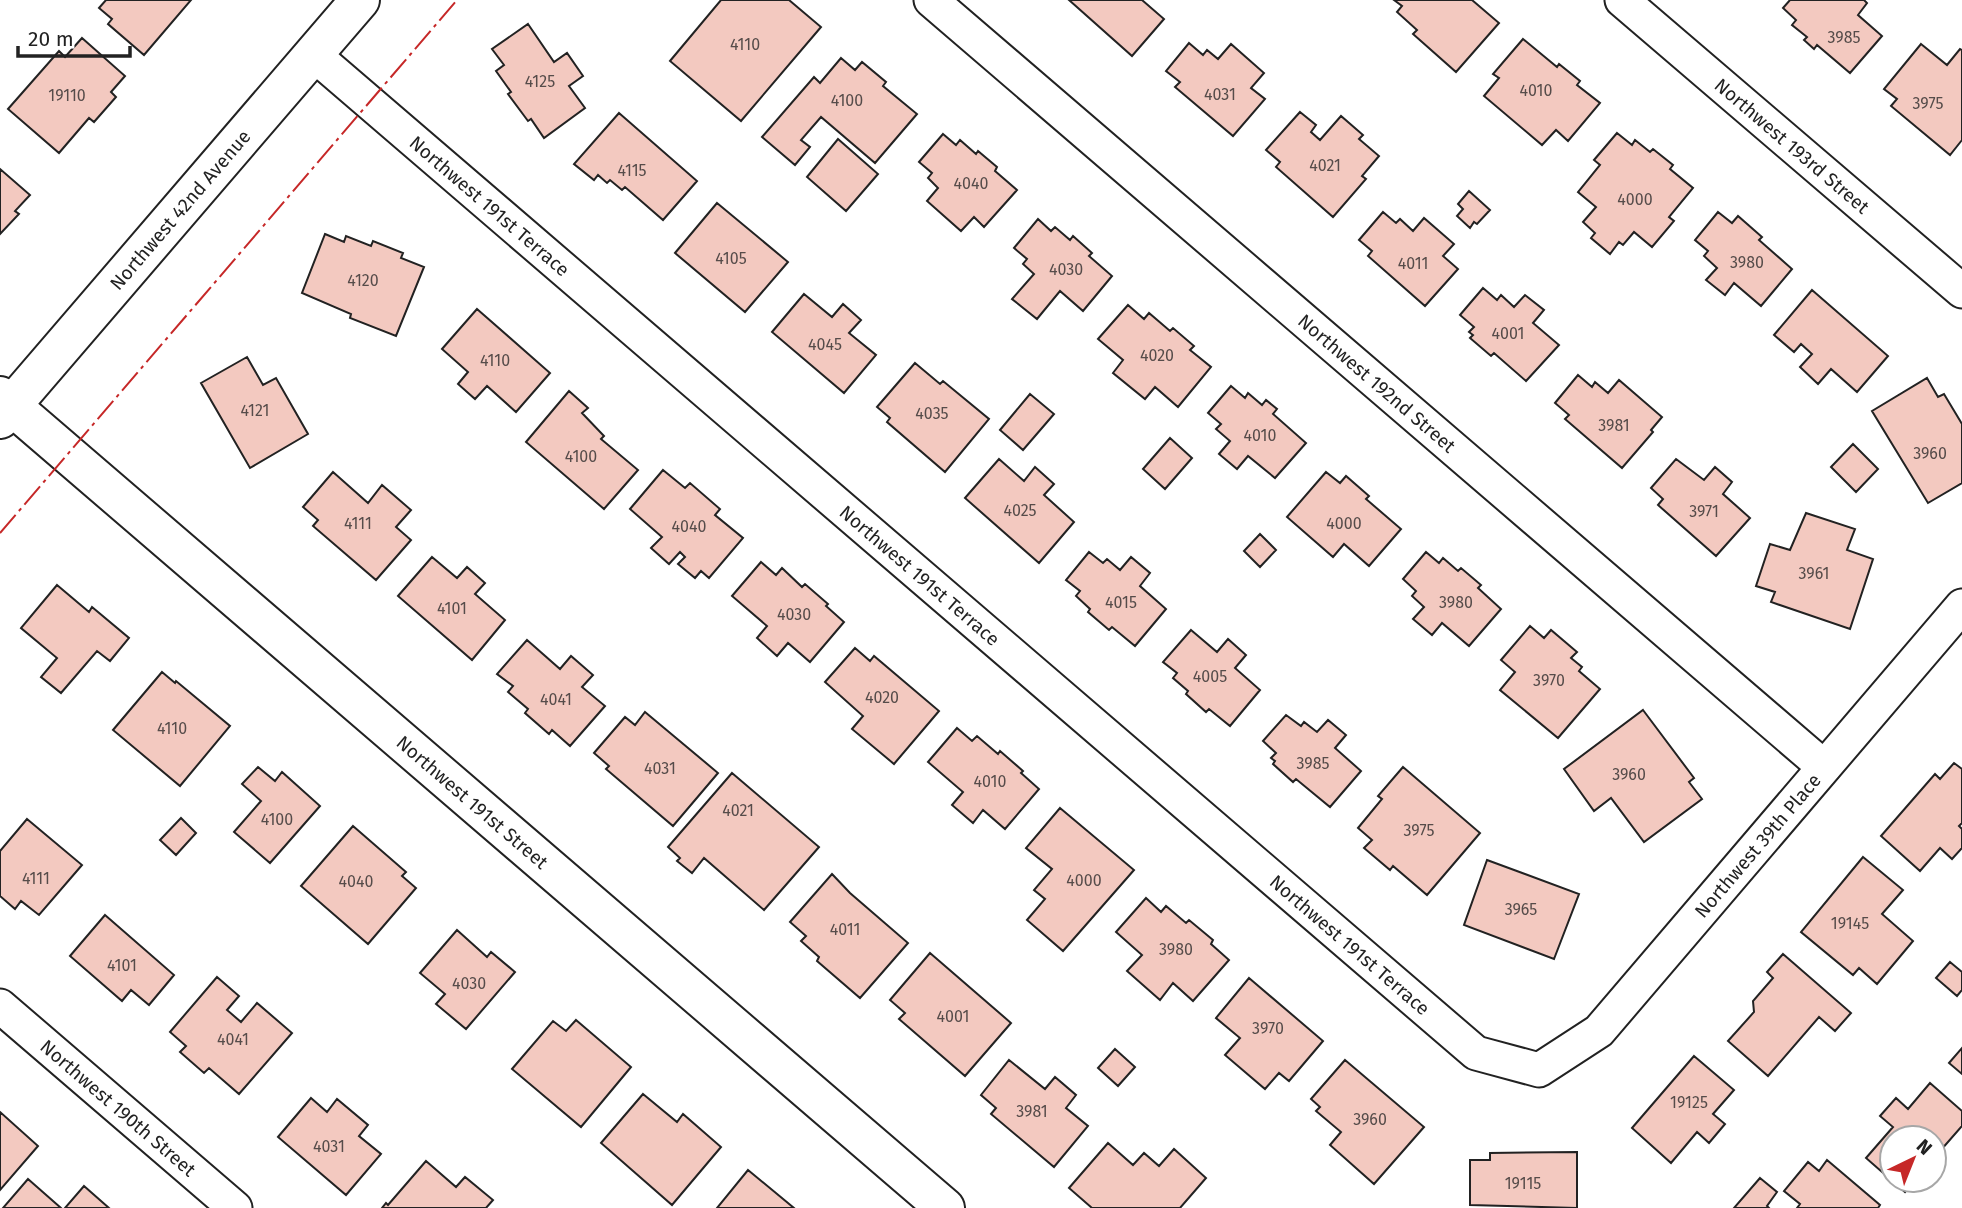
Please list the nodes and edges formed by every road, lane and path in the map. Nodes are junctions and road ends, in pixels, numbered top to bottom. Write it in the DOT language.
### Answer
graph roads {
  1 [pos="360,0"];
  2 [pos="931,0"];
  3 [pos="1622,0"];
  4 [pos="313,54"];
  5 [pos="1962,291"];
  6 [pos="4,407"];
  7 [pos="1962,606"];
  8 [pos="1824,767"];
  9 [pos="0,1006"];
  10 [pos="1539,1070"];
  11 [pos="235,1208"];
  12 [pos="945,1208"];
  1 -- 4 [label="street, Northwest 42nd Avenue"];
  2 -- 8 [label="street, Northwest 192nd Street"];
  3 -- 5 [label="street, Northwest 193rd Street"];
  4 -- 6 [label="street, Northwest 42nd Avenue"];
  4 -- 10 [label="street, Northwest 191st Terrace"];
  6 -- 12 [label="street, Northwest 191st Street"];
  7 -- 8 [label="street, Northwest 39th Place"];
  8 -- 10 [label="street, Northwest 39th Place"];
  9 -- 11 [label="street, Northwest 190th Street"];
}
